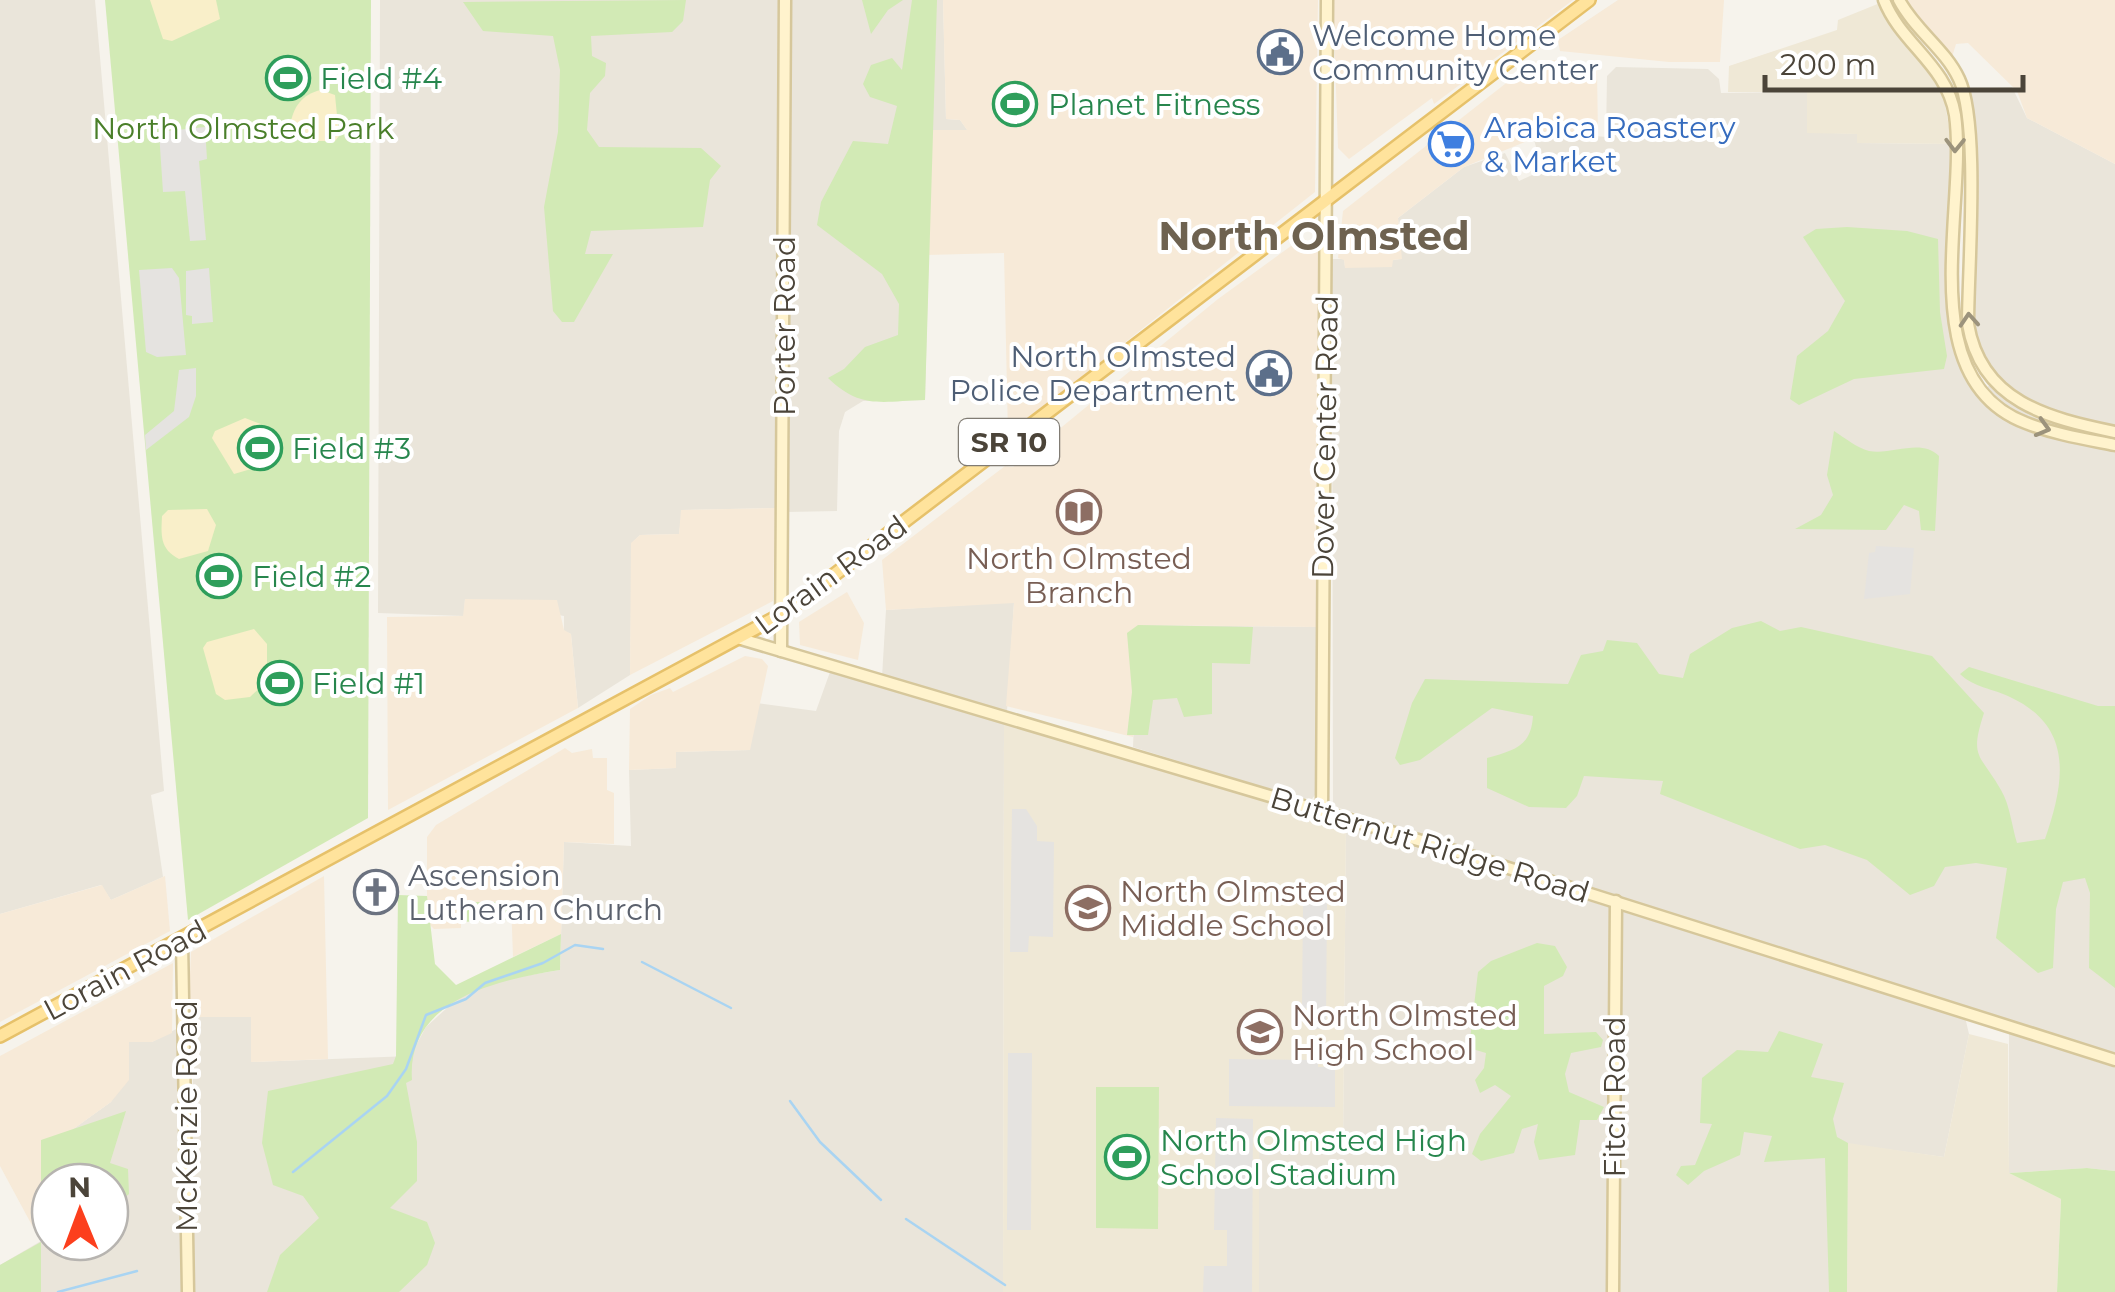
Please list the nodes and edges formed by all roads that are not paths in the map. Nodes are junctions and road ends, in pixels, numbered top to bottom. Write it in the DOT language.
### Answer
graph roads {
  1 [pos="785,0"];
  2 [pos="1327,0"];
  3 [pos="1589,0"];
  4 [pos="1884,0"];
  5 [pos="1899,0"];
  6 [pos="1328,195"];
  7 [pos="2115,432"];
  8 [pos="2115,445"];
  9 [pos="784,613"];
  10 [pos="741,639"];
  11 [pos="781,651"];
  12 [pos="1322,814"];
  13 [pos="1616,901"];
  14 [pos="182,941"];
  15 [pos="0,1036"];
  16 [pos="2115,1060"];
  17 [pos="188,1292"];
  18 [pos="1613,1292"];
  1 -- 9 [label="street, Porter Road"];
  2 -- 6 [label="street, Dover Center Road"];
  3 -- 6 [label="main road, Lorain Road / SR 10"];
  4 -- 8 [label="street, one-way"];
  7 -- 5 [label="street, one-way"];
  6 -- 9 [label="main road, Lorain Road / SR 10"];
  6 -- 12 [label="street, Dover Center Road"];
  9 -- 10 [label="main road, Lorain Road / SR 10"];
  9 -- 11 [label="street, Porter Road"];
  10 -- 11 [label="street, Butternut Ridge Road"];
  10 -- 14 [label="main road, Lorain Road / SR 10"];
  11 -- 12 [label="street, Butternut Ridge Road"];
  12 -- 13 [label="street, Butternut Ridge Road"];
  13 -- 16 [label="street, Butternut Ridge Road"];
  13 -- 18 [label="street, Fitch Road"];
  14 -- 15 [label="main road, Lorain Road / SR 10"];
  14 -- 17 [label="street, McKenzie Road"];
}
